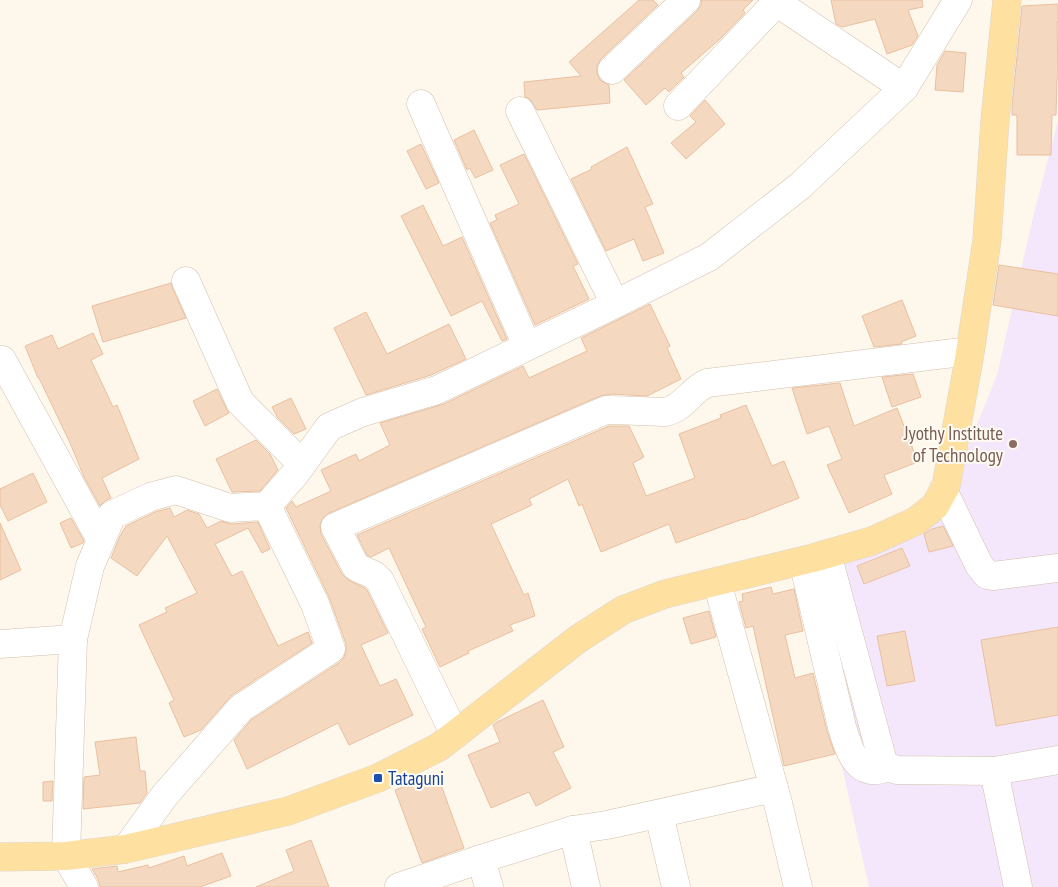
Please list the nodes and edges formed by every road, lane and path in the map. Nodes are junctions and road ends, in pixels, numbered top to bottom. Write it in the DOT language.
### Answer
graph roads {
  1 [pos="686,0"];
  2 [pos="958,0"];
  3 [pos="1007,0"];
  4 [pos="774,1"];
  5 [pos="612,70"];
  6 [pos="904,88"];
  7 [pos="421,104"];
  8 [pos="678,106"];
  9 [pos="520,111"];
  10 [pos="186,281"];
  11 [pos="616,304"];
  12 [pos="528,346"];
  13 [pos="970,351"];
  14 [pos="2,360"];
  15 [pos="302,464"];
  16 [pos="943,490"];
  17 [pos="267,506"];
  18 [pos="101,540"];
  19 [pos="815,558"];
  20 [pos="1055,568"];
  21 [pos="717,582"];
  22 [pos="73,639"];
  23 [pos="0,644"];
  24 [pos="455,735"];
  25 [pos="1058,760"];
  26 [pos="994,771"];
  27 [pos="774,788"];
  28 [pos="659,814"];
  29 [pos="573,830"];
  30 [pos="126,849"];
  31 [pos="66,856"];
  32 [pos="0,857"];
  33 [pos="481,858"];
  34 [pos="84,887"];
  35 [pos="399,887"];
  36 [pos="489,887"];
  37 [pos="586,887"];
  38 [pos="676,887"];
  39 [pos="798,887"];
  40 [pos="1018,887"];
  1 -- 5 [label="street"];
  2 -- 6 [label="street"];
  3 -- 13 [label="main road"];
  4 -- 6 [label="street"];
  4 -- 8 [label="street"];
  6 -- 11 [label="street"];
  7 -- 12 [label="street"];
  9 -- 11 [label="street"];
  10 -- 15 [label="street"];
  11 -- 12 [label="street"];
  12 -- 15 [label="street"];
  13 -- 16 [label="main road"];
  13 -- 24 [label="street"];
  14 -- 18 [label="street"];
  15 -- 17 [label="street"];
  16 -- 19 [label="main road"];
  16 -- 20 [label="street"];
  17 -- 18 [label="street"];
  17 -- 30 [label="street"];
  18 -- 22 [label="street"];
  19 -- 21 [label="main road"];
  19 -- 26 [label="street"];
  21 -- 24 [label="main road"];
  21 -- 27 [label="street"];
  22 -- 23 [label="street"];
  22 -- 31 [label="street"];
  24 -- 30 [label="main road"];
  25 -- 26 [label="street"];
  26 -- 40 [label="street"];
  27 -- 28 [label="street"];
  27 -- 39 [label="street"];
  28 -- 29 [label="street"];
  28 -- 38 [label="street"];
  29 -- 33 [label="street"];
  29 -- 37 [label="street"];
  30 -- 31 [label="main road"];
  31 -- 32 [label="main road"];
  31 -- 34 [label="street"];
  33 -- 35 [label="street"];
  33 -- 36 [label="street"];
}
